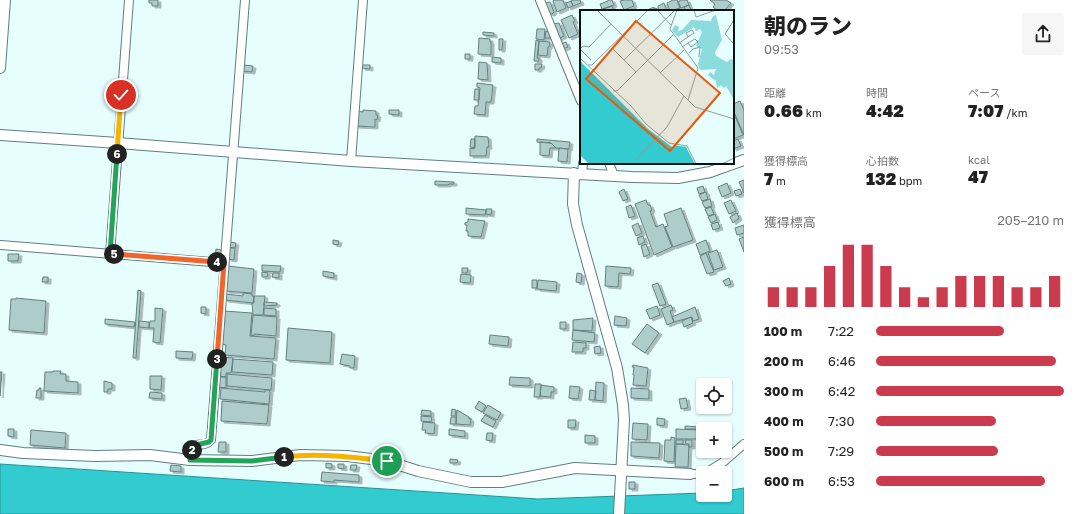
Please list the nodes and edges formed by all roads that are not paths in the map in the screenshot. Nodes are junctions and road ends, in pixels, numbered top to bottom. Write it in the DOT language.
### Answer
graph roads {
  1 [pos="6,0"];
  2 [pos="129,0"];
  3 [pos="245,0"];
  4 [pos="363,0"];
  5 [pos="540,0"];
  6 [pos="0,68"];
  7 [pos="580,99"];
  8 [pos="0,135"];
  9 [pos="118,143"];
  10 [pos="233,152"];
  11 [pos="351,160"];
  12 [pos="744,160"];
  13 [pos="582,164"];
  14 [pos="609,164"];
  15 [pos="733,164"];
  16 [pos="734,164"];
  17 [pos="578,173"];
  18 [pos="614,176"];
  19 [pos="1,246"];
  20 [pos="110,254"];
  21 [pos="224,263"];
  22 [pos="744,444"];
  23 [pos="0,450"];
  24 [pos="190,460"];
  25 [pos="717,466"];
  26 [pos="621,471"];
  27 [pos="690,474"];
  28 [pos="696,474"];
  29 [pos="618,514"];
  1 -- 6 [label="street"];
  2 -- 9 [label="street"];
  3 -- 10 [label="street"];
  4 -- 11 [label="street"];
  5 -- 7 [label="street"];
  8 -- 9 [label="street"];
  9 -- 10 [label="street"];
  9 -- 20 [label="street"];
  10 -- 11 [label="street"];
  10 -- 21 [label="street"];
  11 -- 17 [label="street"];
  12 -- 16 [label="street"];
  13 -- 17 [label="street"];
  14 -- 18 [label="street"];
  15 -- 18 [label="street"];
  17 -- 18 [label="street"];
  17 -- 26 [label="street"];
  19 -- 20 [label="street"];
  20 -- 21 [label="street"];
  21 -- 24 [label="street"];
  22 -- 25 [label="street"];
  23 -- 24 [label="street"];
  24 -- 26 [label="street"];
  26 -- 27 [label="street"];
  26 -- 29 [label="street"];
  27 -- 28 [label="street"];
}
